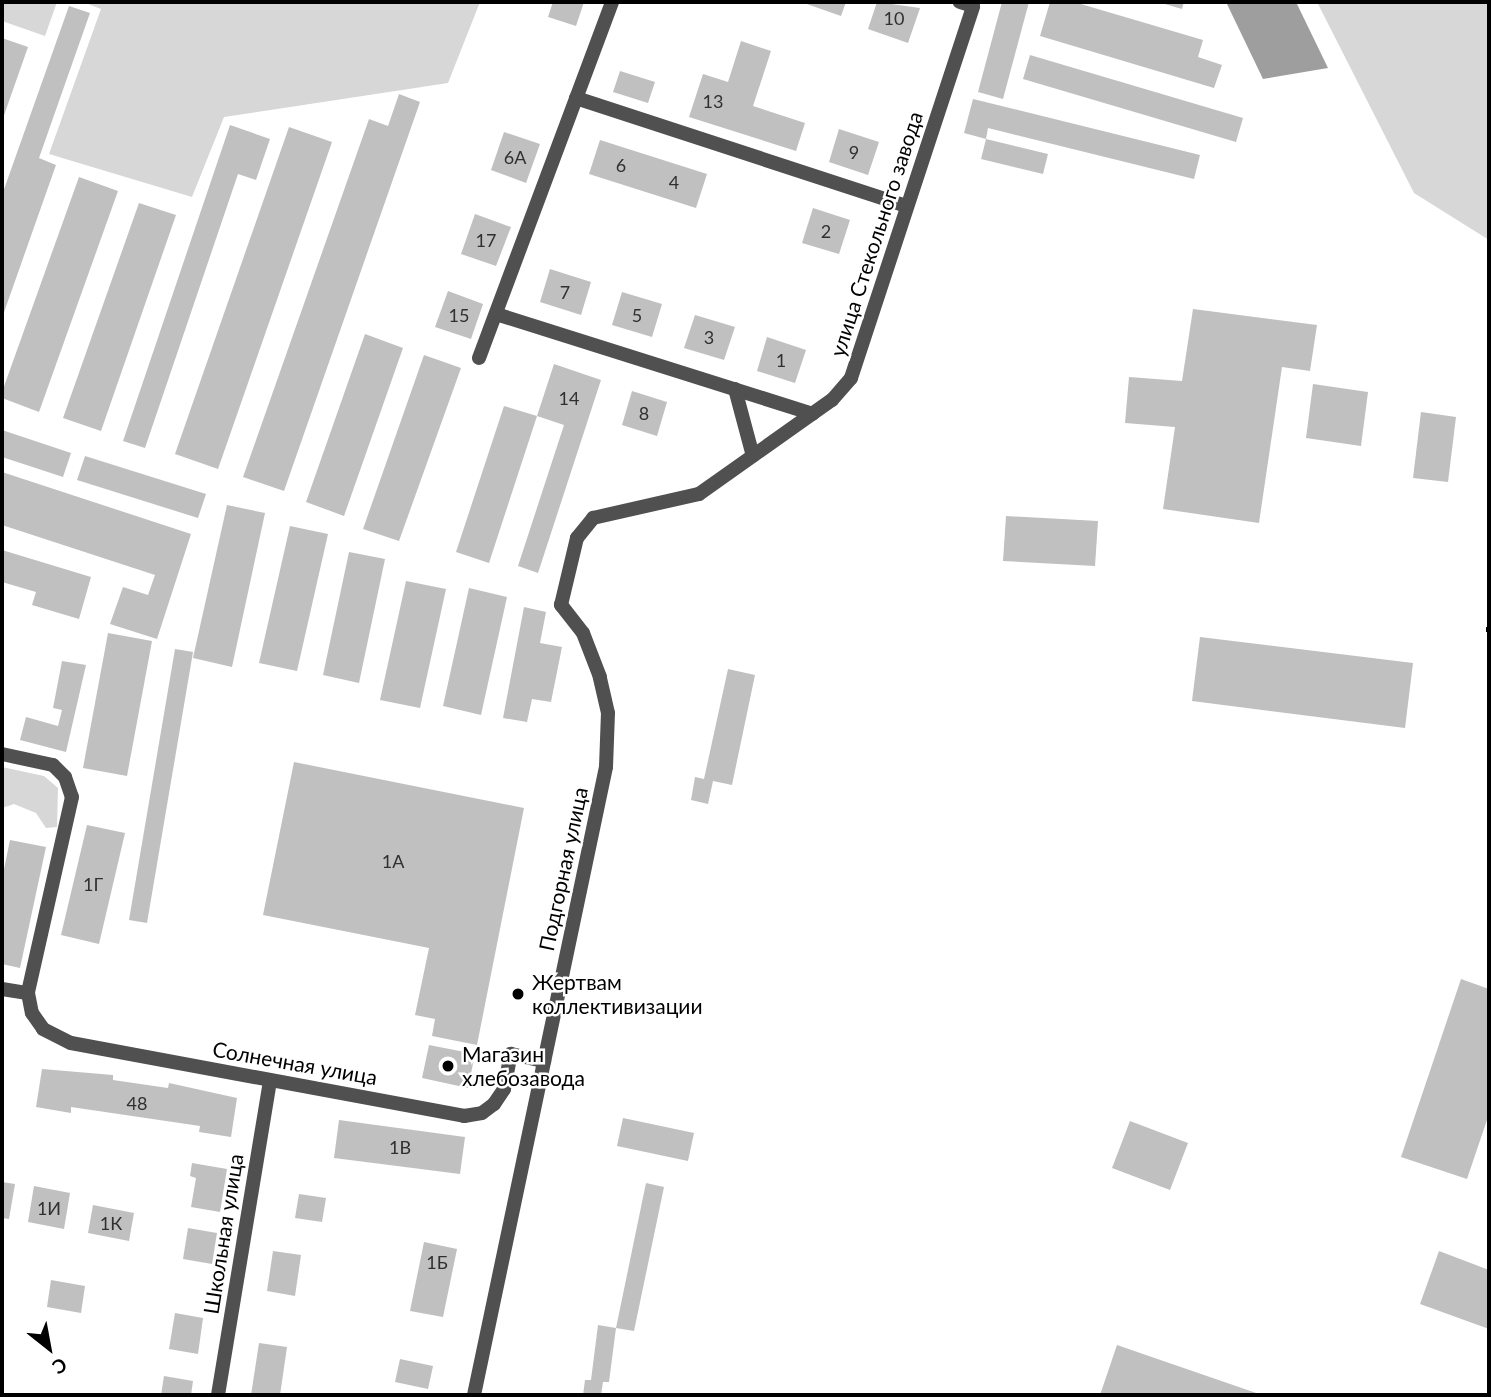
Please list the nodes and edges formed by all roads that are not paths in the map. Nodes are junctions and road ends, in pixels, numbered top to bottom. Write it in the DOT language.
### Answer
graph roads {
  1 [pos="612,2"];
  2 [pos="967,4"];
  3 [pos="576,98"];
  4 [pos="908,206"];
  5 [pos="496,314"];
  6 [pos="480,358"];
  7 [pos="735,389"];
  8 [pos="813,414"];
  9 [pos="753,456"];
  10 [pos="561,605"];
  11 [pos="2,754"];
  12 [pos="2,989"];
  13 [pos="28,993"];
  14 [pos="544,1061"];
  15 [pos="270,1080"];
  16 [pos="218,1395"];
  17 [pos="474,1395"];
  1 -- 3 [label="street"];
  2 -- 4 [label="street, улица Стекольного завода"];
  3 -- 4 [label="street"];
  3 -- 5 [label="street"];
  4 -- 8 [label="street, улица Стекольного завода"];
  5 -- 6 [label="street"];
  5 -- 7 [label="street"];
  7 -- 8 [label="street"];
  7 -- 9 [label="street"];
  8 -- 9 [label="street, улица Стекольного завода"];
  9 -- 10 [label="street, улица Стекольного завода"];
  10 -- 14 [label="street, Подгорная улица"];
  11 -- 13 [label="street"];
  12 -- 13 [label="street"];
  13 -- 15 [label="street, Солнечная улица"];
  14 -- 15 [label="street, Солнечная улица"];
  14 -- 17 [label="street, Подгорная улица"];
  15 -- 16 [label="street, Школьная улица"];
}
